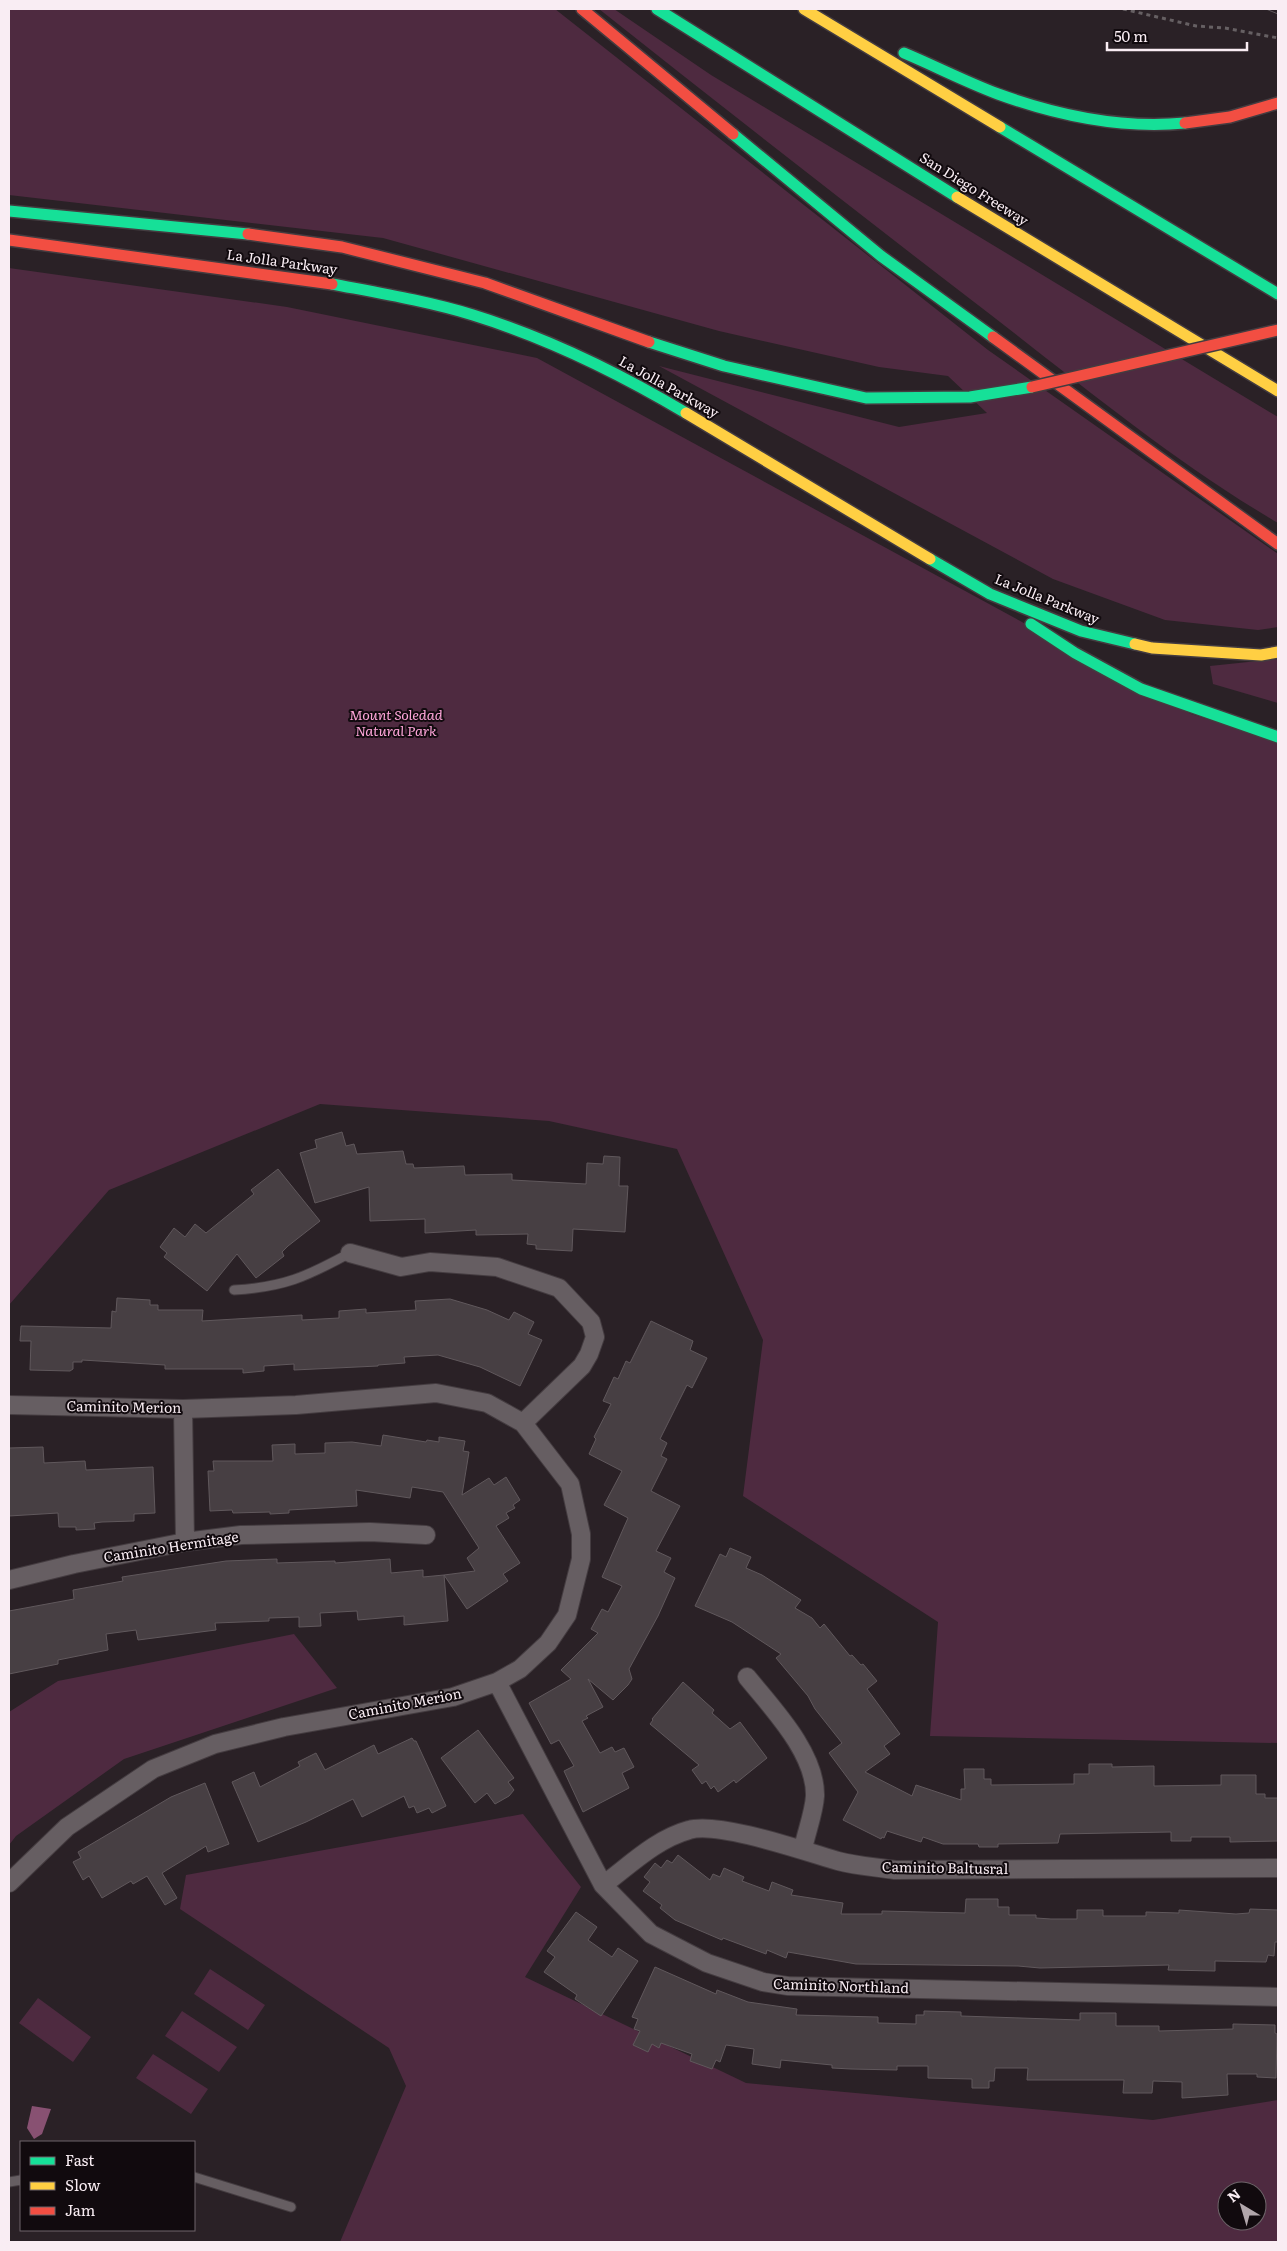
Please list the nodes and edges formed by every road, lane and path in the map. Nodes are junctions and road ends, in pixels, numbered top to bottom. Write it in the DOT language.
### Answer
graph roads {
  1 [pos="582,9"];
  2 [pos="657,9"];
  3 [pos="804,9"];
  4 [pos="1123,9"];
  5 [pos="816,17"];
  6 [pos="1278,38"];
  7 [pos="1278,103"];
  8 [pos="9,210"];
  9 [pos="9,240"];
  10 [pos="1278,294"];
  11 [pos="1278,330"];
  12 [pos="1250,349"];
  13 [pos="1129,365"];
  14 [pos="1278,391"];
  15 [pos="1278,544"];
  16 [pos="932,558"];
  17 [pos="1278,652"];
  18 [pos="1278,737"];
  19 [pos="350,1253"];
  20 [pos="234,1290"];
  21 [pos="9,1405"];
  22 [pos="183,1409"];
  23 [pos="523,1423"];
  24 [pos="426,1535"];
  25 [pos="186,1542"];
  26 [pos="9,1580"];
  27 [pos="747,1677"];
  28 [pos="497,1682"];
  29 [pos="803,1850"];
  30 [pos="1278,1868"];
  31 [pos="9,1883"];
  32 [pos="603,1886"];
  33 [pos="1278,1997"];
  34 [pos="195,2178"];
  35 [pos="291,2207"];
  1 -- 15 [label="highway"];
  2 -- 14 [label="highway, San Diego Freeway"];
  3 -- 5 [label="highway"];
  4 -- 6 [label="path"];
  5 -- 7 [label="highway"];
  5 -- 10 [label="highway"];
  8 -- 13 [label="highway, La Jolla Parkway, bridge"];
  9 -- 16 [label="highway, La Jolla Parkway"];
  11 -- 13 [label="highway, La Jolla Parkway, bridge"];
  12 -- 13 [label="highway, bridge"];
  16 -- 17 [label="highway, La Jolla Parkway"];
  16 -- 18 [label="highway"];
  19 -- 20 [label="lane"];
  19 -- 23 [label="street"];
  21 -- 22 [label="street, Caminito Merion"];
  22 -- 23 [label="street, Caminito Merion"];
  22 -- 25 [label="street"];
  23 -- 28 [label="street, Caminito Merion"];
  24 -- 25 [label="street, Caminito Hermitage"];
  25 -- 26 [label="street, Caminito Hermitage"];
  27 -- 29 [label="street"];
  28 -- 31 [label="street, Caminito Merion"];
  28 -- 32 [label="street, Caminito Northland"];
  29 -- 30 [label="street, Caminito Baltusral"];
  29 -- 32 [label="street, Caminito Baltusral"];
  32 -- 33 [label="street, Caminito Northland"];
  34 -- 35 [label="lane"];
}
